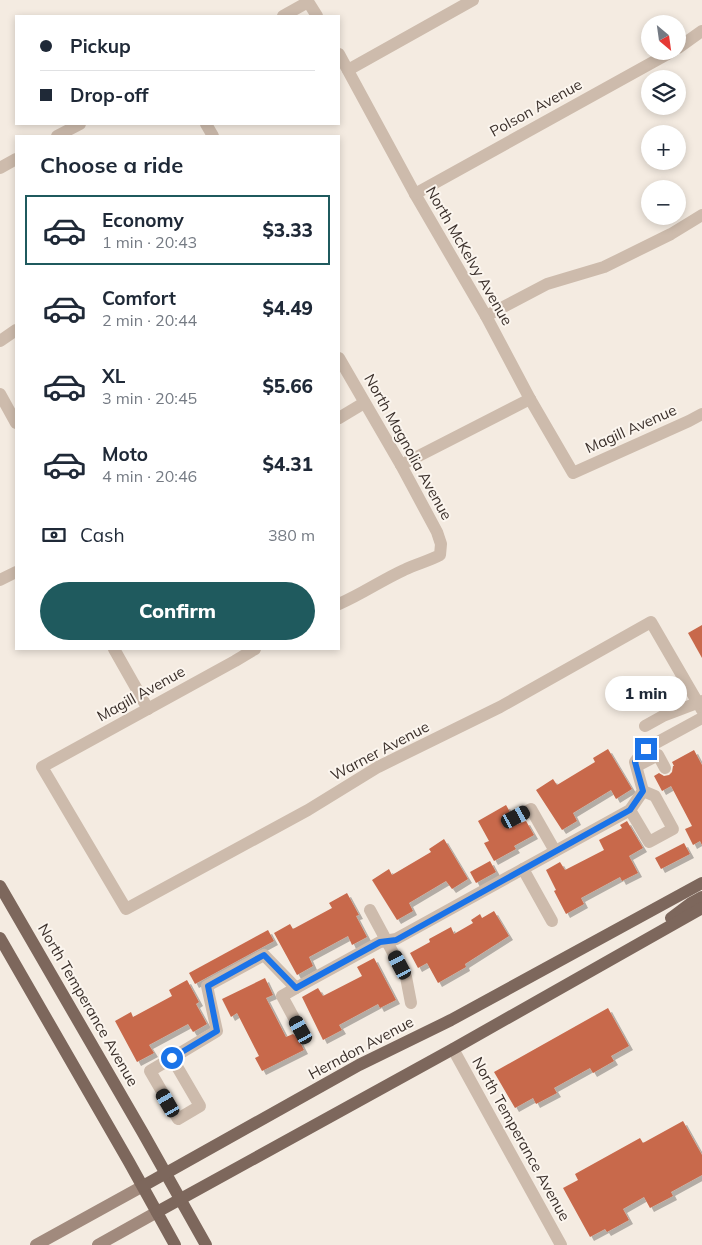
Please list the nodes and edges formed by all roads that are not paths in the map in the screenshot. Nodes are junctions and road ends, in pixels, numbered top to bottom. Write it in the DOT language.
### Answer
graph roads {
  1 [pos="473,0"];
  2 [pos="308,1"];
  3 [pos="285,15"];
  4 [pos="315,15"];
  5 [pos="702,31"];
  6 [pos="686,42"];
  7 [pos="340,56"];
  8 [pos="657,60"];
  9 [pos="348,70"];
  10 [pos="78,125"];
  11 [pos="58,135"];
  12 [pos="15,160"];
  13 [pos="0,168"];
  14 [pos="415,194"];
  15 [pos="702,215"];
  16 [pos="486,316"];
  17 [pos="15,331"];
  18 [pos="0,342"];
  19 [pos="340,360"];
  20 [pos="0,394"];
  21 [pos="530,399"];
  22 [pos="364,403"];
  23 [pos="702,414"];
  24 [pos="340,417"];
  25 [pos="15,420"];
  26 [pos="401,465"];
  27 [pos="573,473"];
  28 [pos="15,572"];
  29 [pos="0,580"];
  30 [pos="340,604"];
  31 [pos="115,650"];
  32 [pos="252,650"];
  33 [pos="701,705"];
  34 [pos="148,709"];
  35 [pos="702,718"];
  36 [pos="645,726"];
  37 [pos="636,764"];
  38 [pos="42,768"];
  39 [pos="666,768"];
  40 [pos="643,791"];
  41 [pos="630,810"];
  42 [pos="516,817"];
  43 [pos="555,851"];
  44 [pos="523,869"];
  45 [pos="702,883"];
  46 [pos="0,886"];
  47 [pos="702,897"];
  48 [pos="702,908"];
  49 [pos="370,910"];
  50 [pos="552,921"];
  51 [pos="0,938"];
  52 [pos="387,941"];
  53 [pos="635,946"];
  54 [pos="296,988"];
  55 [pos="411,1003"];
  56 [pos="301,1030"];
  57 [pos="453,1049"];
  58 [pos="172,1058"];
  59 [pos="166,1173"];
  60 [pos="143,1186"];
  61 [pos="180,1199"];
  62 [pos="157,1212"];
  63 [pos="36,1245"];
  64 [pos="98,1245"];
  65 [pos="175,1245"];
  66 [pos="206,1245"];
  67 [pos="561,1245"];
  1 -- 9 [label="street"];
  2 -- 3 [label="street"];
  2 -- 4 [label="street"];
  5 -- 6 [label="street"];
  7 -- 9 [label="street, North McKelvy Avenue"];
  8 -- 14 [label="street, Polson Avenue"];
  9 -- 14 [label="street, North McKelvy Avenue"];
  10 -- 11 [label="street"];
  12 -- 13 [label="street"];
  14 -- 16 [label="street, North McKelvy Avenue"];
  15 -- 16 [label="street"];
  16 -- 21 [label="street, North McKelvy Avenue"];
  17 -- 18 [label="street"];
  19 -- 22 [label="street, North Magnolia Avenue"];
  20 -- 25 [label="street"];
  21 -- 26 [label="street"];
  21 -- 27 [label="street, North McKelvy Avenue"];
  22 -- 24 [label="street"];
  22 -- 26 [label="street, North Magnolia Avenue"];
  23 -- 27 [label="street, Magill Avenue"];
  26 -- 30 [label="street, North Magnolia Avenue"];
  28 -- 29 [label="street"];
  31 -- 34 [label="street"];
  32 -- 34 [label="street, Magill Avenue"];
  33 -- 36 [label="street"];
  33 -- 38 [label="street, Warner Avenue"];
  34 -- 38 [label="street, Magill Avenue"];
  35 -- 37 [label="street"];
  37 -- 39 [label="street"];
  37 -- 40 [label="street"];
  40 -- 41 [label="street"];
  40 -- 41 [label="street"];
  41 -- 43 [label="street"];
  42 -- 43 [label="street"];
  43 -- 44 [label="street"];
  44 -- 50 [label="street"];
  44 -- 52 [label="street"];
  45 -- 59 [label="main road, Herndon Avenue"];
  46 -- 59 [label="main road, North Temperance Avenue"];
  47 -- 53 [label="main road"];
  48 -- 53 [label="main road"];
  49 -- 52 [label="street"];
  51 -- 60 [label="main road"];
  52 -- 54 [label="street"];
  52 -- 55 [label="street"];
  53 -- 57 [label="main road"];
  54 -- 56 [label="street"];
  54 -- 58 [label="street"];
  57 -- 61 [label="main road"];
  57 -- 67 [label="street, North Temperance Avenue"];
  58 -- 58 [label="street"];
  59 -- 60 [label="main road, Herndon Avenue"];
  59 -- 61 [label="main road, North Temperance Avenue"];
  60 -- 62 [label="main road"];
  60 -- 63 [label="main road, Herndon Avenue"];
  61 -- 62 [label="main road"];
  61 -- 66 [label="main road, North Temperance Avenue"];
  62 -- 64 [label="main road"];
  62 -- 65 [label="main road"];
}
